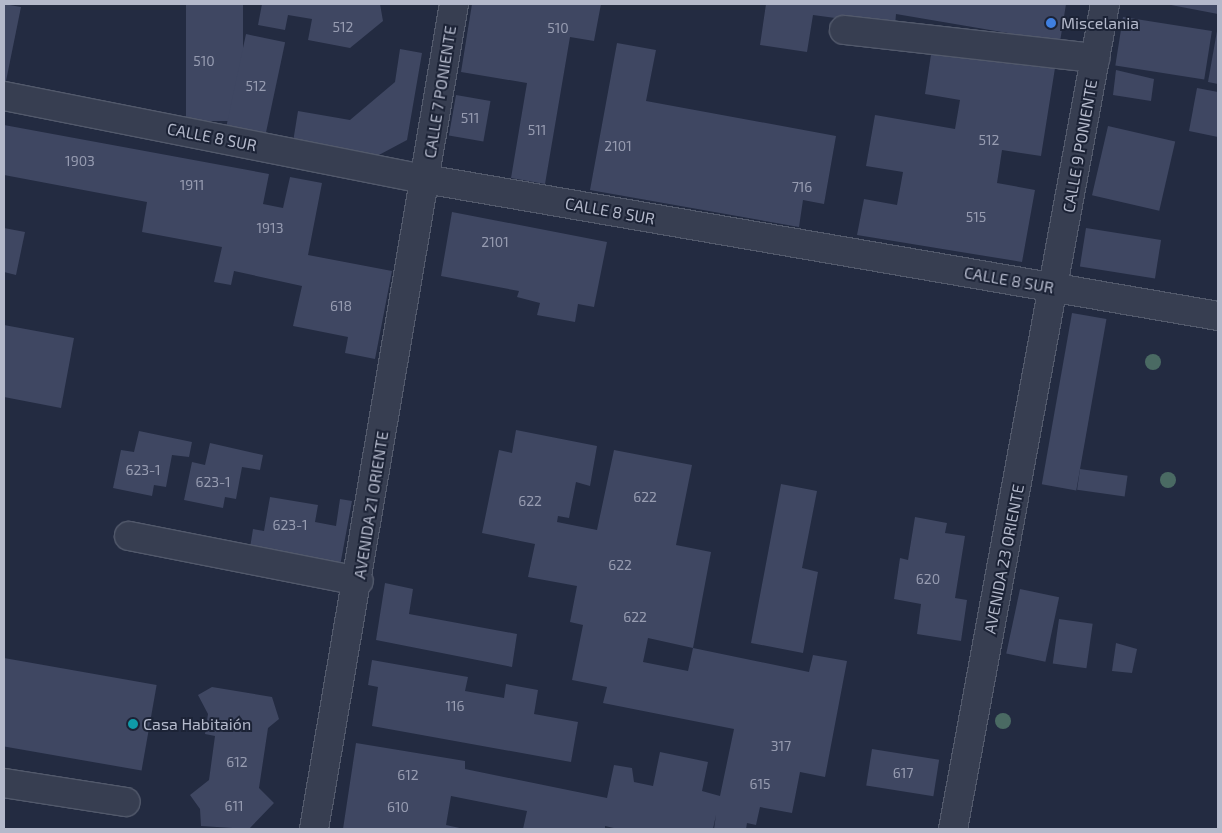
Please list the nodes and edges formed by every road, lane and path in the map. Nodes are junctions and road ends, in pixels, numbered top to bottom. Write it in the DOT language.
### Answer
graph roads {
  1 [pos="454,4"];
  2 [pos="1105,4"];
  3 [pos="844,30"];
  4 [pos="1095,58"];
  5 [pos="4,96"];
  6 [pos="425,179"];
  7 [pos="1055,288"];
  8 [pos="1218,316"];
  9 [pos="129,536"];
  10 [pos="358,581"];
  11 [pos="4,783"];
  12 [pos="126,802"];
  13 [pos="314,829"];
  14 [pos="953,829"];
  1 -- 6 [label="street, CALLE 7 PONIENTE"];
  2 -- 4 [label="street, CALLE 9 PONIENTE"];
  3 -- 4 [label="street"];
  4 -- 7 [label="street, CALLE 9 PONIENTE"];
  5 -- 6 [label="street, CALLE 8 SUR"];
  6 -- 7 [label="street, CALLE 8 SUR"];
  6 -- 10 [label="street, AVENIDA 21 ORIENTE"];
  7 -- 8 [label="street, CALLE 8 SUR"];
  7 -- 14 [label="street, AVENIDA 23 ORIENTE"];
  9 -- 10 [label="street"];
  10 -- 13 [label="street, AVENIDA 21 ORIENTE"];
  11 -- 12 [label="street"];
}
